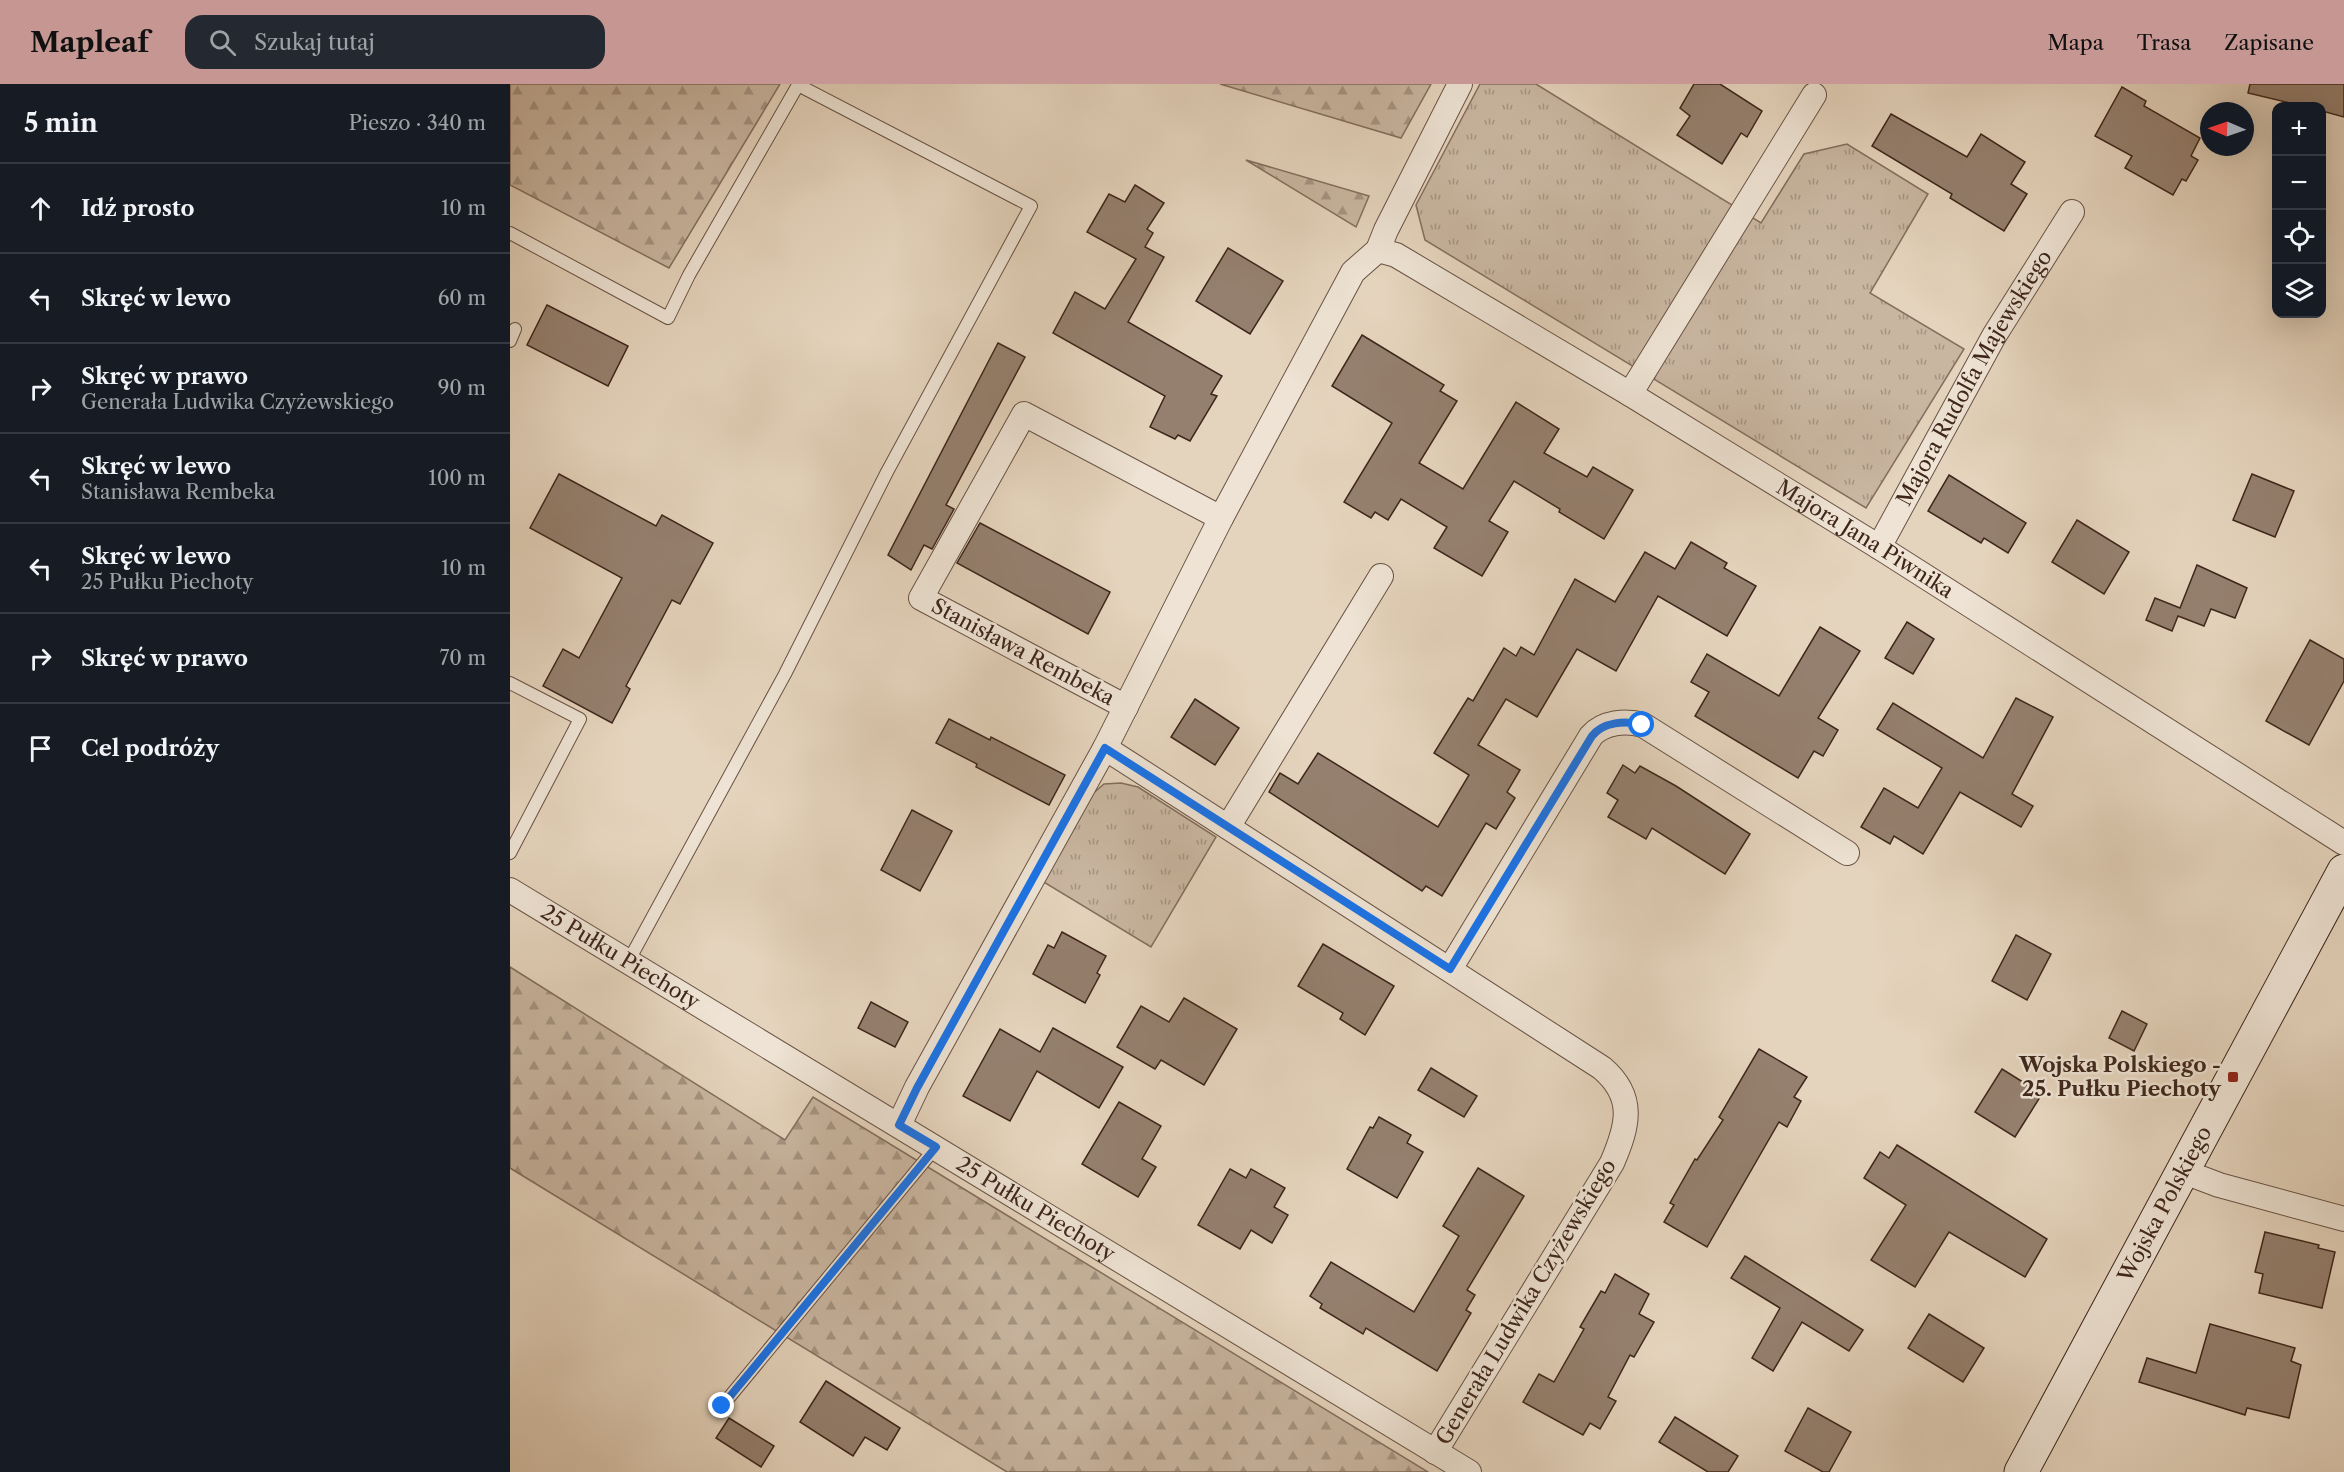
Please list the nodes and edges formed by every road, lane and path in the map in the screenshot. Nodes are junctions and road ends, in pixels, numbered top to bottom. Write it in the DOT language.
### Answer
graph roads {
  1 [pos="1460,84"];
  2 [pos="1814,95"];
  3 [pos="2072,212"];
  4 [pos="510,233"];
  5 [pos="1378,250"];
  6 [pos="1630,394"];
  7 [pos="1221,518"];
  8 [pos="1879,546"];
  9 [pos="1381,576"];
  10 [pos="510,683"];
  11 [pos="1126,707"];
  12 [pos="1105,748"];
  13 [pos="1228,827"];
  14 [pos="2344,843"];
  15 [pos="510,853"];
  16 [pos="1847,853"];
  17 [pos="2344,871"];
  18 [pos="510,890"];
  19 [pos="628,963"];
  20 [pos="1450,969"];
  21 [pos="899,1125"];
  22 [pos="936,1147"];
  23 [pos="2182,1171"];
  24 [pos="2344,1219"];
  25 [pos="722,1406"];
  26 [pos="1435,1452"];
  27 [pos="1468,1472"];
  28 [pos="2021,1472"];
  1 -- 5 [label="street"];
  2 -- 6 [label="street"];
  3 -- 8 [label="street, Majora Rudolfa Majewskiego"];
  4 -- 19 [label="lane"];
  5 -- 6 [label="street, Majora Jana Piwnika"];
  5 -- 7 [label="street, Stanisława Rembeka"];
  6 -- 8 [label="street, Majora Jana Piwnika"];
  7 -- 11 [label="street, Stanisława Rembeka"];
  7 -- 11 [label="street, Stanisława Rembeka"];
  8 -- 14 [label="street, Majora Jana Piwnika"];
  9 -- 13 [label="street"];
  10 -- 15 [label="lane"];
  11 -- 12 [label="street, Stanisława Rembeka"];
  12 -- 13 [label="street, Generała Ludwika Czyżewskiego"];
  12 -- 21 [label="street, Stanisława Rembeka"];
  13 -- 20 [label="street, Generała Ludwika Czyżewskiego"];
  16 -- 20 [label="street"];
  17 -- 23 [label="main road, Wojska Polskiego"];
  18 -- 19 [label="street, 25 Pułku Piechoty"];
  19 -- 21 [label="street, 25 Pułku Piechoty"];
  20 -- 26 [label="street, Generała Ludwika Czyżewskiego"];
  21 -- 22 [label="street, 25 Pułku Piechoty"];
  22 -- 25 [label="lane"];
  22 -- 26 [label="street, 25 Pułku Piechoty"];
  23 -- 24 [label="street"];
  23 -- 28 [label="main road, Wojska Polskiego"];
  26 -- 27 [label="street, 25 Pułku Piechoty"];
}
